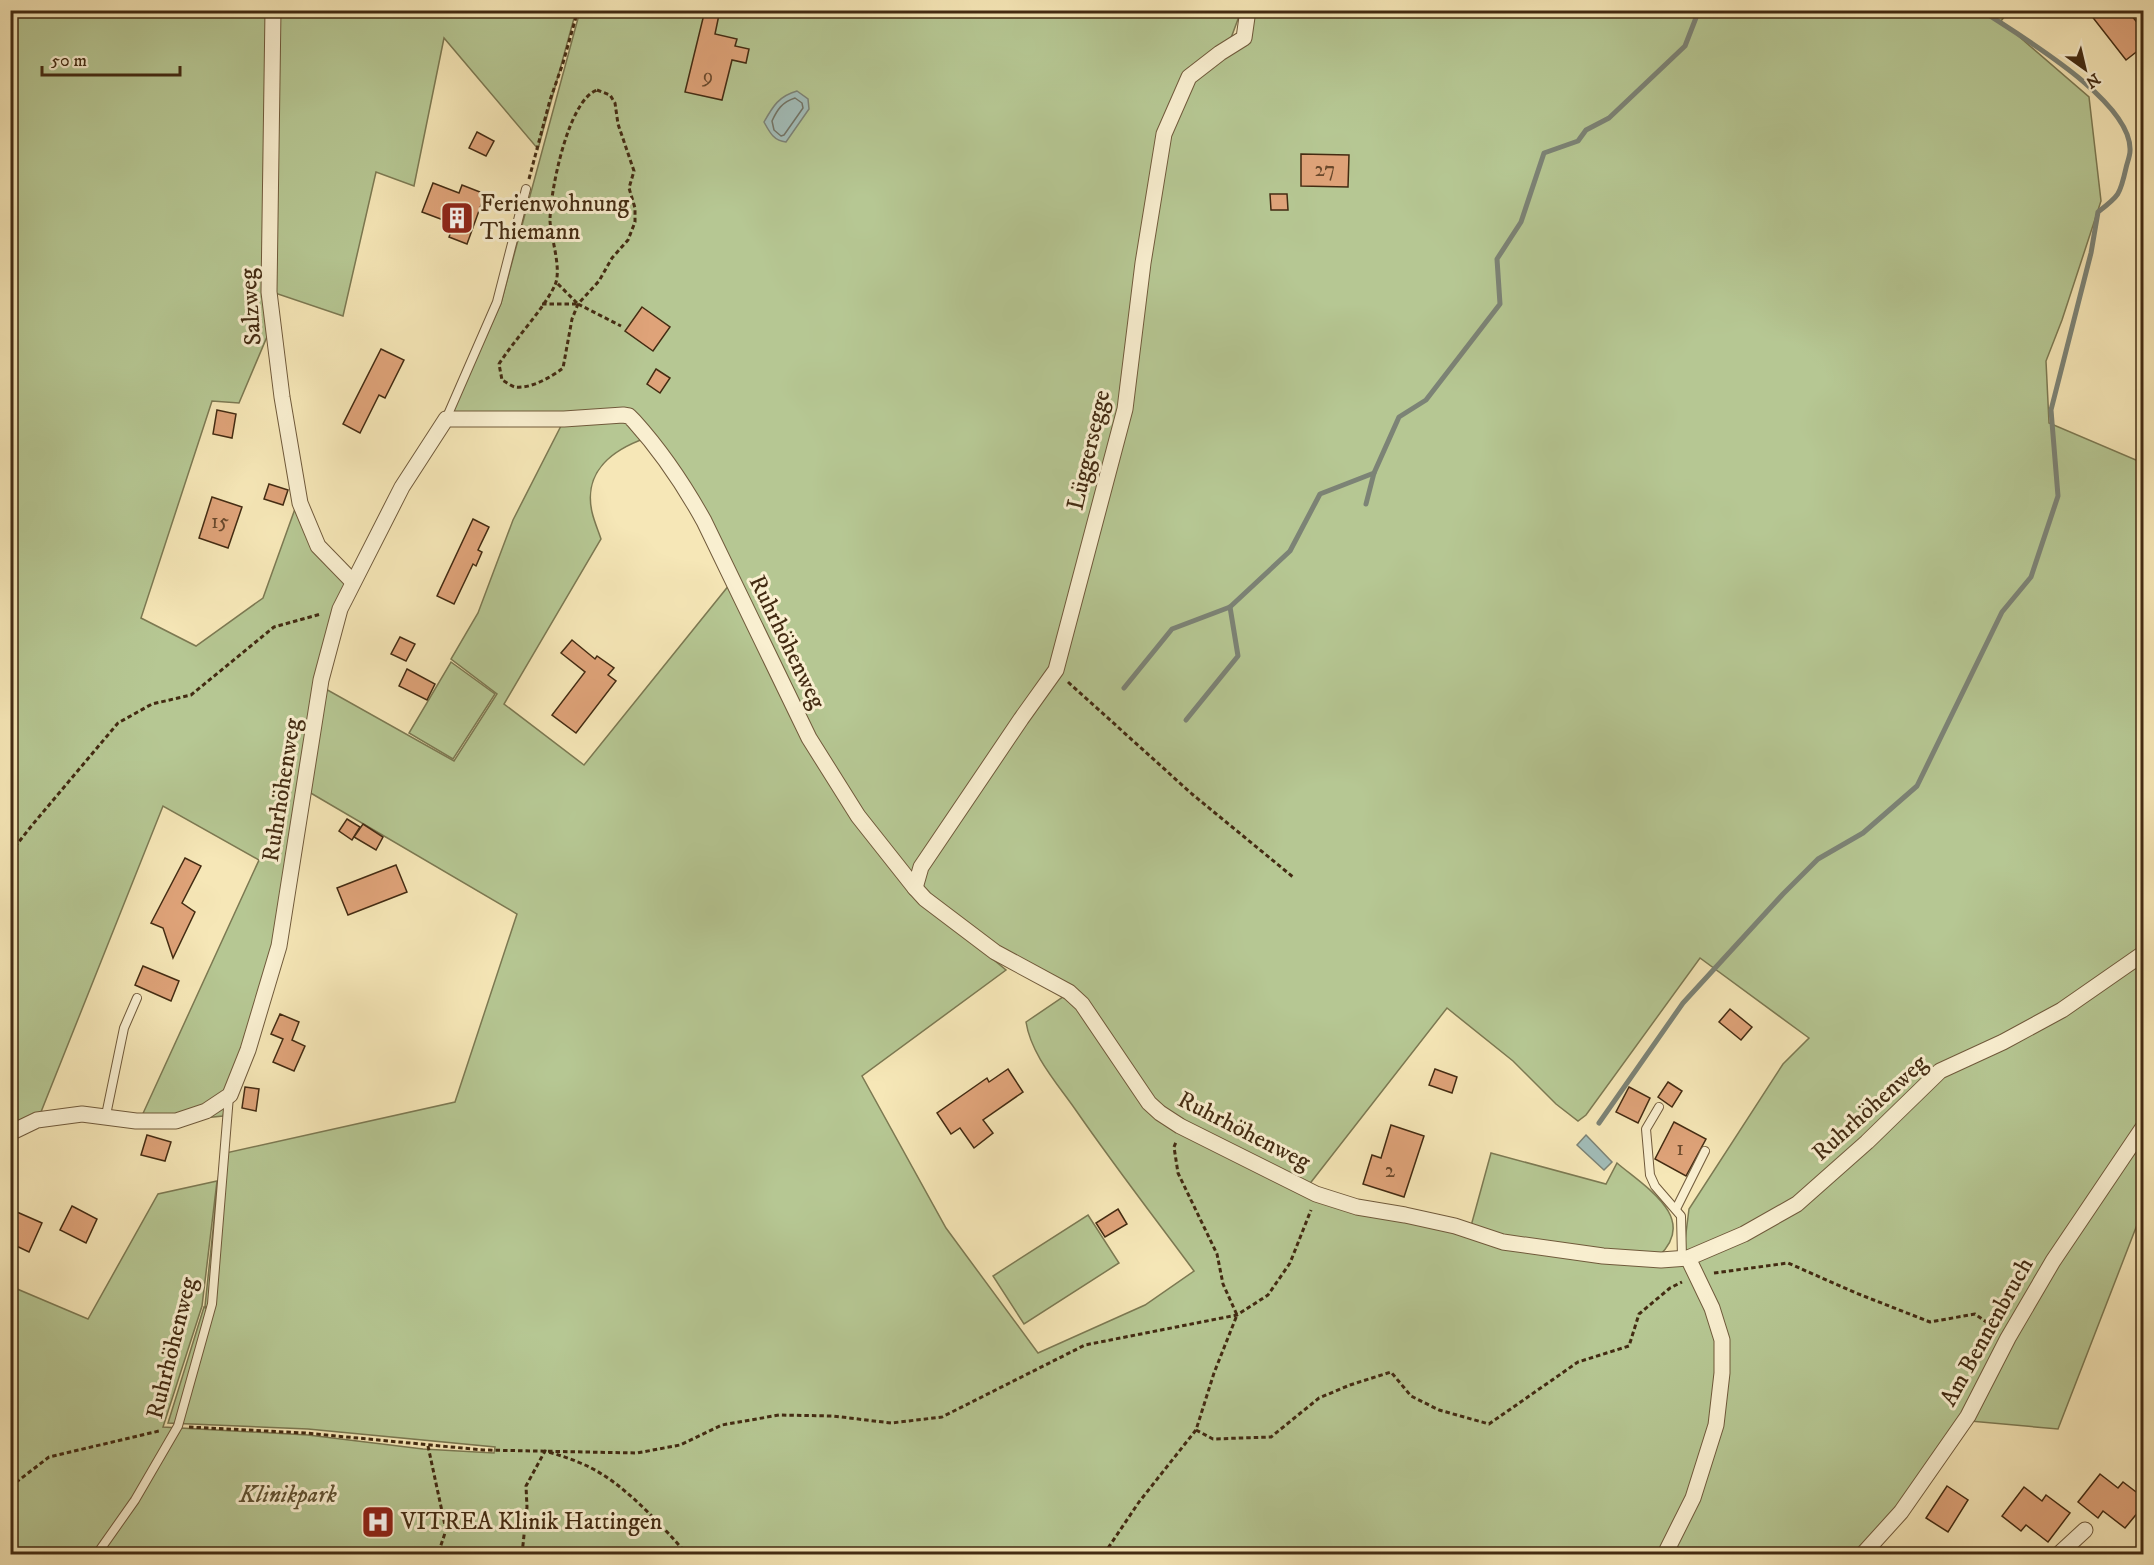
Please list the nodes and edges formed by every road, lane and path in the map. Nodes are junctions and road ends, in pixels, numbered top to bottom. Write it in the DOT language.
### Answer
graph roads {
  1 [pos="273,10"];
  2 [pos="578,10"];
  3 [pos="1248,10"];
  4 [pos="526,189"];
  5 [pos="556,283"];
  6 [pos="542,304"];
  7 [pos="578,304"];
  8 [pos="621,326"];
  9 [pos="446,419"];
  10 [pos="353,582"];
  11 [pos="340,609"];
  12 [pos="1056,670"];
  13 [pos="10,853"];
  14 [pos="1293,877"];
  15 [pos="915,888"];
  16 [pos="2144,953"];
  17 [pos="137,998"];
  18 [pos="230,1095"];
  19 [pos="1659,1107"];
  20 [pos="106,1115"];
  21 [pos="1180,1126"];
  22 [pos="2144,1126"];
  23 [pos="10,1133"];
  24 [pos="1705,1151"];
  25 [pos="1316,1194"];
  26 [pos="1676,1209"];
  27 [pos="1685,1258"];
  28 [pos="1697,1275"];
  29 [pos="1237,1316"];
  30 [pos="2008,1338"];
  31 [pos="178,1426"];
  32 [pos="1196,1430"];
  33 [pos="428,1446"];
  34 [pos="545,1451"];
  35 [pos="10,1487"];
  36 [pos="2085,1530"];
  37 [pos="97,1554"];
  38 [pos="438,1554"];
  39 [pos="522,1554"];
  40 [pos="687,1554"];
  41 [pos="1104,1554"];
  42 [pos="1665,1554"];
  43 [pos="1863,1554"];
  44 [pos="2059,1554"];
  1 -- 10 [label="street, Salzweg"];
  2 -- 4 [label="path"];
  3 -- 12 [label="street, Lüggersegge"];
  4 -- 9 [label="lane"];
  5 -- 6 [label="path"];
  5 -- 7 [label="path"];
  5 -- 7 [label="path"];
  6 -- 7 [label="path"];
  6 -- 7 [label="path"];
  7 -- 8 [label="path"];
  9 -- 10 [label="street, Ruhrhöhenweg"];
  9 -- 15 [label="street, Ruhrhöhenweg"];
  10 -- 11 [label="street, Ruhrhöhenweg"];
  11 -- 13 [label="path"];
  11 -- 18 [label="street, Ruhrhöhenweg"];
  12 -- 14 [label="path"];
  12 -- 15 [label="street, Lüggersegge"];
  15 -- 21 [label="street, Ruhrhöhenweg"];
  16 -- 27 [label="street, Ruhrhöhenweg"];
  17 -- 20 [label="lane"];
  18 -- 20 [label="street"];
  18 -- 31 [label="lane, Ruhrhöhenweg"];
  19 -- 26 [label="lane"];
  20 -- 23 [label="street"];
  21 -- 25 [label="street, Ruhrhöhenweg"];
  21 -- 29 [label="path"];
  22 -- 30 [label="street, Am Bennenbruch"];
  24 -- 26 [label="lane"];
  25 -- 27 [label="street, Ruhrhöhenweg"];
  25 -- 29 [label="path"];
  26 -- 27 [label="lane"];
  27 -- 28 [label="street"];
  28 -- 30 [label="path"];
  28 -- 32 [label="path"];
  28 -- 42 [label="street"];
  29 -- 32 [label="path"];
  29 -- 34 [label="path"];
  30 -- 43 [label="street, Am Bennenbruch"];
  31 -- 33 [label="path"];
  31 -- 35 [label="path"];
  31 -- 37 [label="lane, Ruhrhöhenweg"];
  32 -- 41 [label="path"];
  33 -- 34 [label="path"];
  33 -- 38 [label="path"];
  34 -- 39 [label="path"];
  34 -- 40 [label="path"];
  36 -- 44 [label="street"];
}
